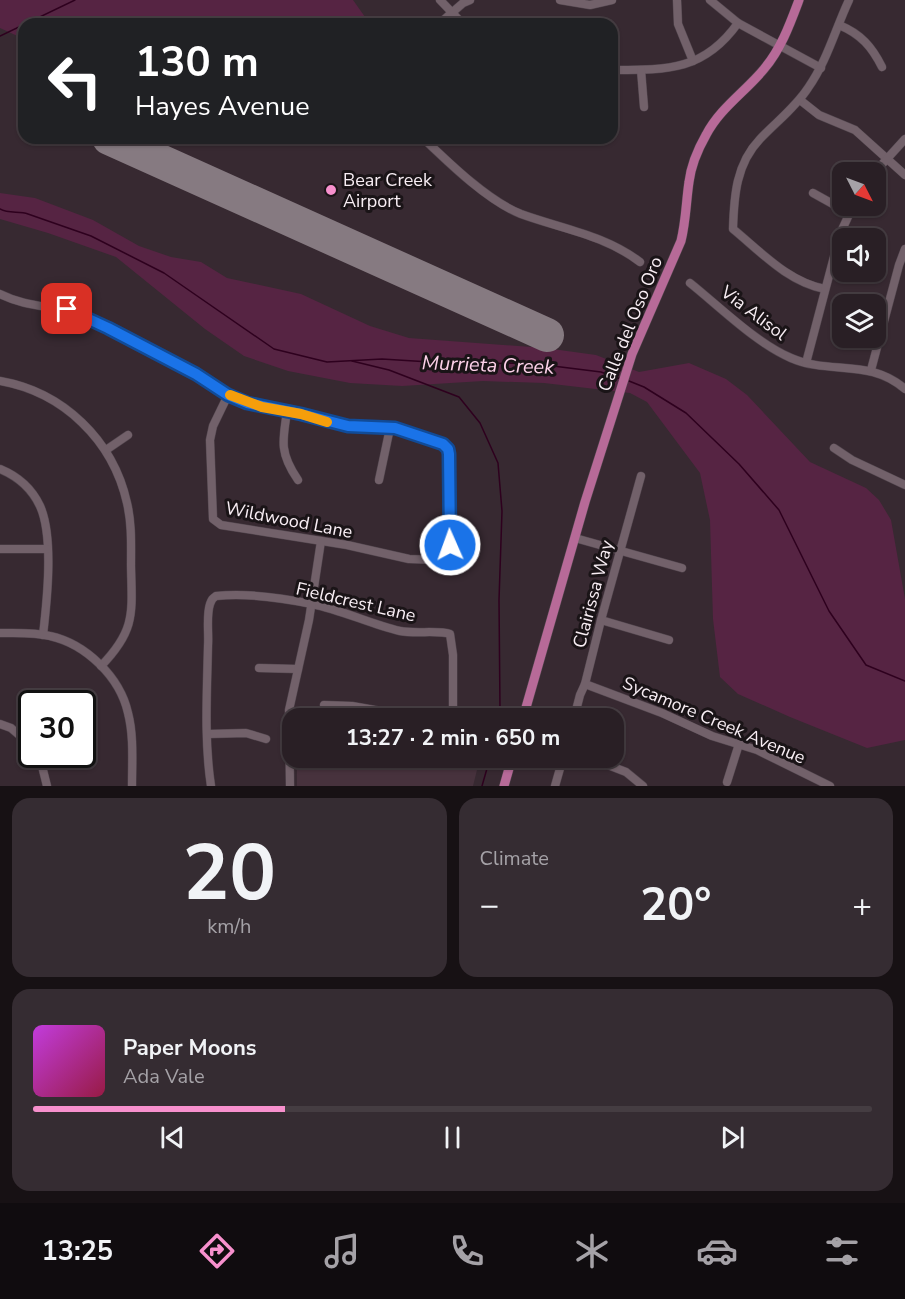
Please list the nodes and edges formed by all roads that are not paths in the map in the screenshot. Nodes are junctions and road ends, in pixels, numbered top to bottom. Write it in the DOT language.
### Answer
graph roads {
  1 [pos="440,0"];
  2 [pos="470,0"];
  3 [pos="560,0"];
  4 [pos="612,0"];
  5 [pos="677,0"];
  6 [pos="710,0"];
  7 [pos="799,0"];
  8 [pos="849,0"];
  9 [pos="452,13"];
  10 [pos="447,18"];
  11 [pos="457,18"];
  12 [pos="738,23"];
  13 [pos="839,25"];
  14 [pos="779,46"];
  15 [pos="693,61"];
  16 [pos="882,67"];
  17 [pos="821,68"];
  18 [pos="618,70"];
  19 [pos="641,70"];
  20 [pos="800,99"];
  21 [pos="644,107"];
  22 [pos="905,139"];
  23 [pos="429,144"];
  24 [pos="887,158"];
  25 [pos="884,162"];
  26 [pos="905,175"];
  27 [pos="813,193"];
  28 [pos="832,201"];
  29 [pos="848,216"];
  30 [pos="905,249"];
  31 [pos="640,262"];
  32 [pos="690,283"];
  33 [pos="825,289"];
  34 [pos="0,294"];
  35 [pos="806,363"];
  36 [pos="871,370"];
  37 [pos="0,381"];
  38 [pos="905,389"];
  39 [pos="228,395"];
  40 [pos="287,412"];
  41 [pos="390,428"];
  42 [pos="128,435"];
  43 [pos="834,448"];
  44 [pos="106,450"];
  45 [pos="0,469"];
  46 [pos="641,476"];
  47 [pos="298,480"];
  48 [pos="379,480"];
  49 [pos="905,485"];
  50 [pos="575,538"];
  51 [pos="321,541"];
  52 [pos="0,549"];
  53 [pos="47,549"];
  54 [pos="621,551"];
  55 [pos="682,568"];
  56 [pos="312,604"];
  57 [pos="601,620"];
  58 [pos="0,633"];
  59 [pos="43,635"];
  60 [pos="669,640"];
  61 [pos="101,666"];
  62 [pos="259,668"];
  63 [pos="298,669"];
  64 [pos="585,684"];
  65 [pos="324,705"];
  66 [pos="526,708"];
  67 [pos="577,708"];
  68 [pos="0,724"];
  69 [pos="18,734"];
  70 [pos="208,734"];
  71 [pos="266,739"];
  72 [pos="739,744"];
  73 [pos="42,768"];
  74 [pos="509,768"];
  75 [pos="560,768"];
  76 [pos="616,768"];
  77 [pos="810,777"];
  78 [pos="727,782"];
  79 [pos="47,786"];
  80 [pos="132,786"];
  81 [pos="211,786"];
  82 [pos="290,786"];
  83 [pos="504,786"];
  84 [pos="555,786"];
  85 [pos="643,786"];
  86 [pos="806,786"];
  87 [pos="830,786"];
  1 -- 9 [label="street"];
  2 -- 9 [label="street"];
  3 -- 4 [label="street"];
  5 -- 15 [label="street"];
  6 -- 12 [label="street"];
  7 -- 14 [label="main road, Calle del Oso Oro"];
  8 -- 13 [label="street"];
  9 -- 10 [label="street"];
  9 -- 11 [label="street"];
  12 -- 14 [label="street"];
  12 -- 15 [label="street"];
  13 -- 16 [label="street"];
  13 -- 17 [label="street"];
  14 -- 17 [label="street"];
  14 -- 50 [label="main road, Calle del Oso Oro"];
  15 -- 19 [label="street"];
  17 -- 20 [label="street"];
  18 -- 19 [label="street"];
  19 -- 21 [label="street"];
  20 -- 24 [label="street"];
  20 -- 33 [label="street"];
  22 -- 24 [label="street"];
  23 -- 31 [label="street"];
  24 -- 25 [label="street"];
  24 -- 26 [label="street"];
  27 -- 28 [label="street"];
  29 -- 33 [label="street"];
  30 -- 36 [label="street"];
  32 -- 35 [label="street, Via Alisol"];
  33 -- 35 [label="street"];
  34 -- 39 [label="street"];
  35 -- 36 [label="street, Via Alisol"];
  36 -- 38 [label="street, Via Alisol"];
  37 -- 44 [label="street"];
  39 -- 40 [label="street"];
  39 -- 51 [label="street, Wildwood Lane"];
  40 -- 41 [label="street"];
  40 -- 47 [label="street"];
  41 -- 48 [label="street"];
  41 -- 51 [label="street, Wildwood Lane"];
  42 -- 44 [label="street"];
  43 -- 49 [label="street"];
  44 -- 61 [label="street"];
  45 -- 53 [label="street"];
  46 -- 54 [label="street, Clairissa Way"];
  50 -- 54 [label="street"];
  50 -- 66 [label="main road, Calle del Oso Oro"];
  51 -- 56 [label="street"];
  52 -- 53 [label="street"];
  53 -- 59 [label="street"];
  54 -- 55 [label="street"];
  54 -- 57 [label="street, Clairissa Way"];
  56 -- 63 [label="street"];
  56 -- 65 [label="street, Fieldcrest Lane"];
  56 -- 70 [label="street, Fieldcrest Lane"];
  57 -- 60 [label="street"];
  57 -- 64 [label="street, Clairissa Way"];
  58 -- 59 [label="street"];
  59 -- 61 [label="street"];
  61 -- 80 [label="street"];
  62 -- 63 [label="street"];
  63 -- 82 [label="street"];
  64 -- 67 [label="street, Clairissa Way"];
  64 -- 72 [label="street, Sycamore Creek Avenue"];
  68 -- 69 [label="street"];
  70 -- 71 [label="street"];
  70 -- 81 [label="street"];
  72 -- 77 [label="street, Sycamore Creek Avenue"];
  72 -- 78 [label="street"];
  73 -- 79 [label="street"];
  74 -- 83 [label="main road"];
  75 -- 84 [label="street"];
  76 -- 85 [label="street"];
  77 -- 86 [label="street"];
  77 -- 87 [label="street, Sycamore Creek Avenue"];
}
